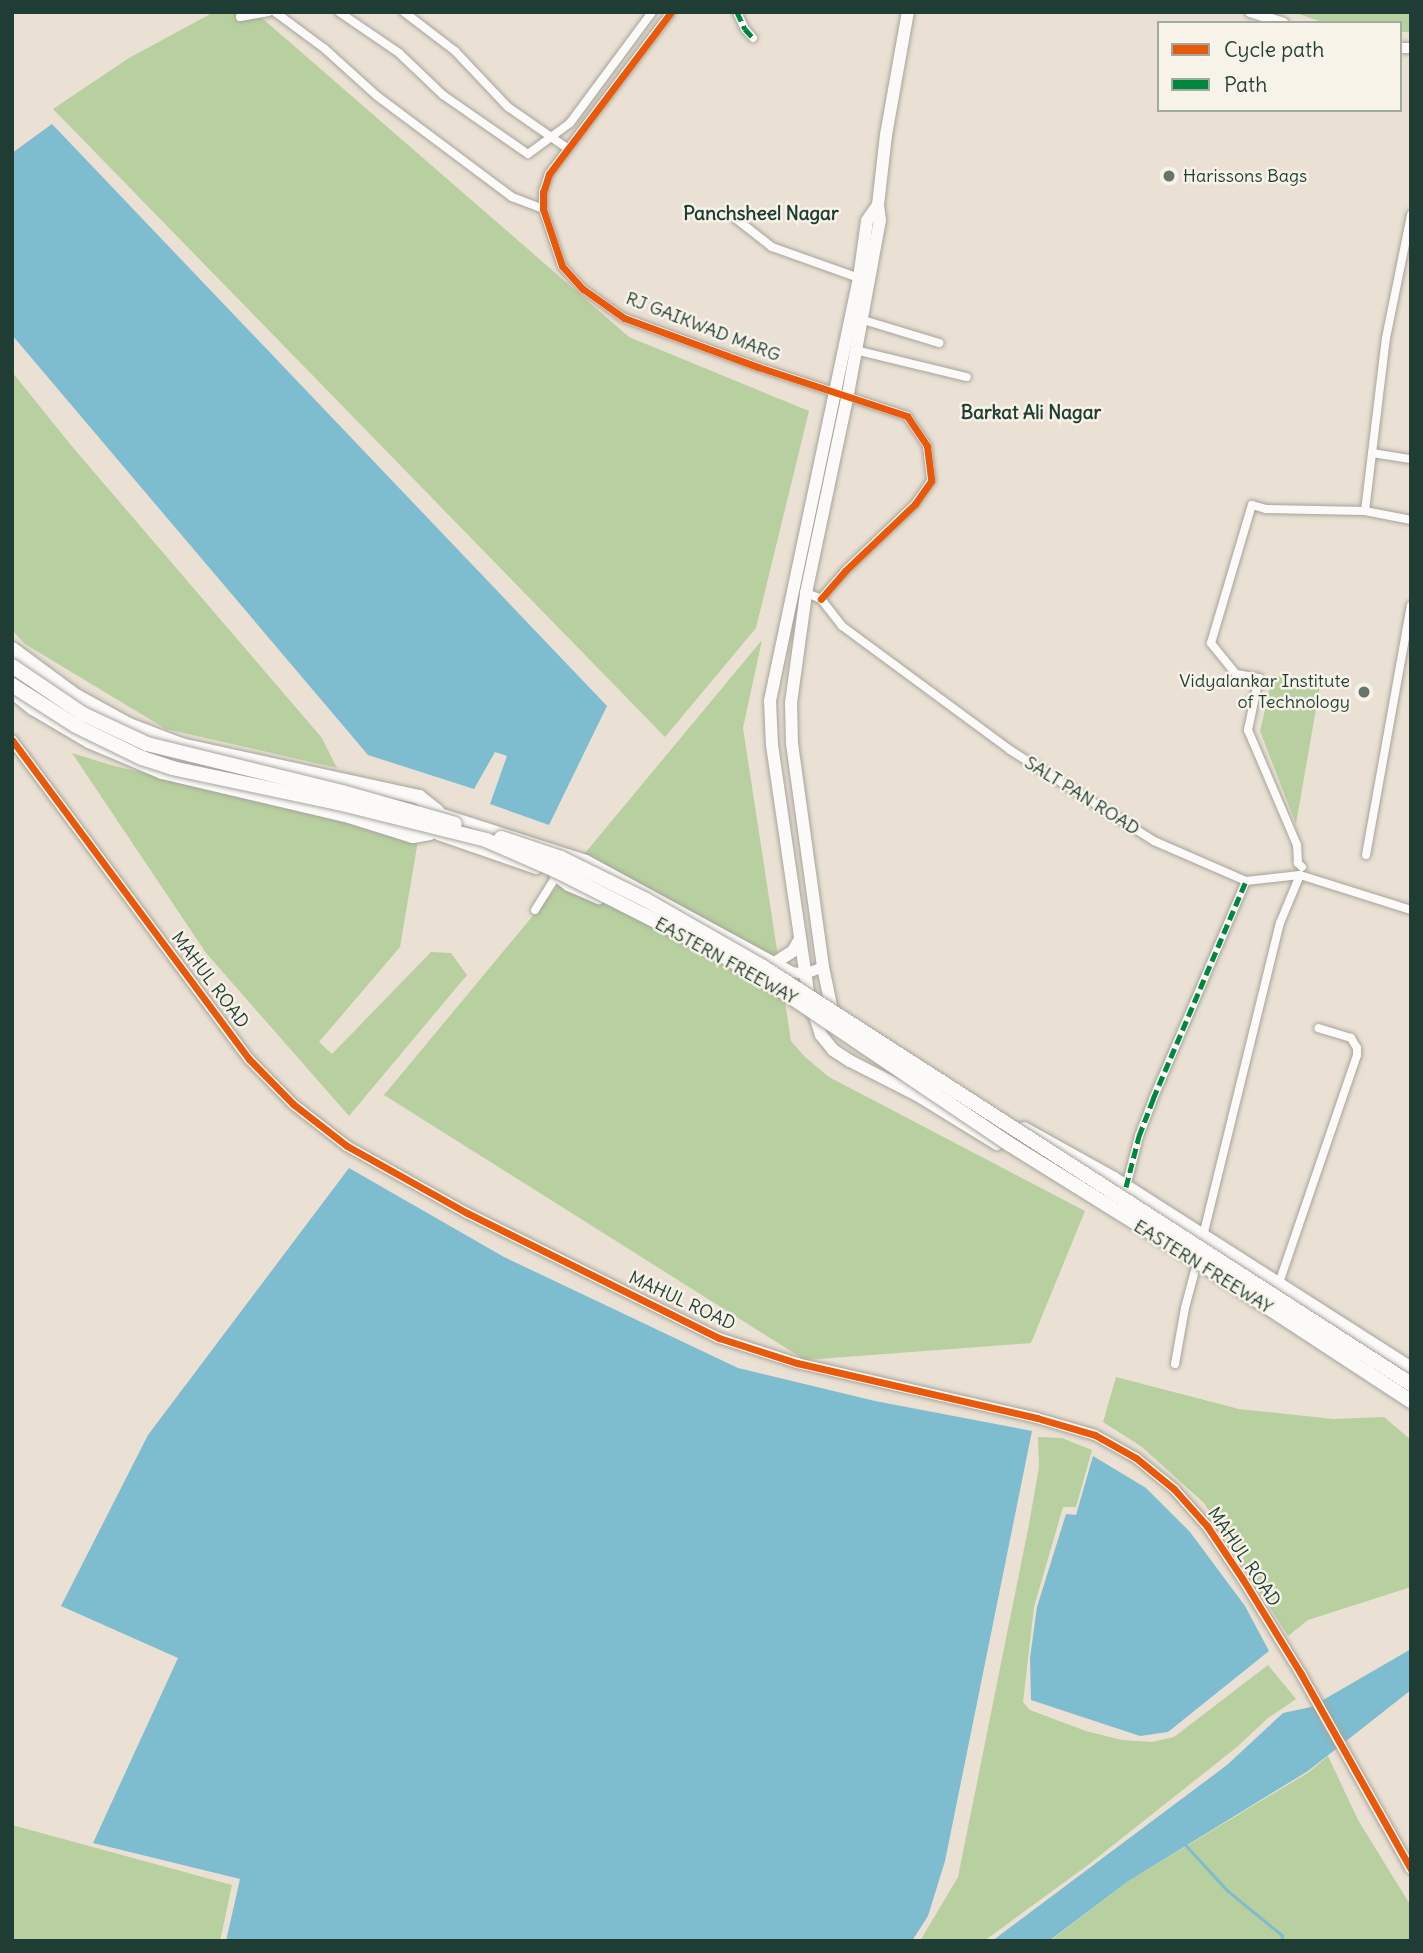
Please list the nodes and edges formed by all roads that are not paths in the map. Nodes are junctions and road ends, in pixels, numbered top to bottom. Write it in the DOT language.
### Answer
graph roads {
  1 [pos="269,12"];
  2 [pos="275,12"];
  3 [pos="339,12"];
  4 [pos="404,12"];
  5 [pos="652,12"];
  6 [pos="671,12"];
  7 [pos="737,12"];
  8 [pos="908,12"];
  9 [pos="1250,12"];
  10 [pos="240,17"];
  11 [pos="1277,21"];
  12 [pos="753,38"];
  13 [pos="548,136"];
  14 [pos="567,148"];
  15 [pos="878,205"];
  16 [pos="543,209"];
  17 [pos="1411,215"];
  18 [pos="735,218"];
  19 [pos="859,278"];
  20 [pos="860,319"];
  21 [pos="939,343"];
  22 [pos="855,350"];
  23 [pos="967,377"];
  24 [pos="842,392"];
  25 [pos="1372,453"];
  26 [pos="1411,459"];
  27 [pos="1365,511"];
  28 [pos="1411,520"];
  29 [pos="800,591"];
  30 [pos="821,599"];
  31 [pos="1411,606"];
  32 [pos="1409,624"];
  33 [pos="12,649"];
  34 [pos="12,655"];
  35 [pos="12,666"];
  36 [pos="12,676"];
  37 [pos="12,685"];
  38 [pos="12,691"];
  39 [pos="12,740"];
  40 [pos="438,811"];
  41 [pos="430,833"];
  42 [pos="1366,855"];
  43 [pos="586,860"];
  44 [pos="1301,871"];
  45 [pos="556,876"];
  46 [pos="1246,881"];
  47 [pos="568,886"];
  48 [pos="536,910"];
  49 [pos="1411,910"];
  50 [pos="800,939"];
  51 [pos="773,964"];
  52 [pos="823,967"];
  53 [pos="805,974"];
  54 [pos="827,993"];
  55 [pos="809,999"];
  56 [pos="1319,1028"];
  57 [pos="1126,1186"];
  58 [pos="1203,1237"];
  59 [pos="1197,1266"];
  60 [pos="1279,1283"];
  61 [pos="1175,1364"];
  62 [pos="1411,1368"];
  63 [pos="1387,1376"];
  64 [pos="1411,1384"];
  65 [pos="1411,1393"];
  66 [pos="1411,1401"];
  67 [pos="1411,1408"];
  68 [pos="1411,1869"];
  1 -- 10 [label="street"];
  2 -- 16 [label="street"];
  3 -- 13 [label="street"];
  4 -- 13 [label="street"];
  5 -- 13 [label="street"];
  6 -- 14 [label="street, RJ GAIKWAD MARG"];
  7 -- 12 [label="street"];
  8 -- 15 [label="main road"];
  9 -- 11 [label="main road"];
  13 -- 14 [label="street"];
  14 -- 16 [label="street, RJ GAIKWAD MARG"];
  15 -- 19 [label="main road"];
  15 -- 20 [label="main road"];
  16 -- 24 [label="street, RJ GAIKWAD MARG"];
  17 -- 25 [label="street"];
  18 -- 19 [label="street"];
  19 -- 24 [label="main road"];
  20 -- 21 [label="street"];
  20 -- 22 [label="main road"];
  22 -- 23 [label="street"];
  22 -- 24 [label="main road"];
  24 -- 29 [label="main road"];
  24 -- 30 [label="street, RJ GAIKWAD MARG"];
  25 -- 26 [label="street"];
  25 -- 27 [label="street"];
  27 -- 28 [label="street"];
  27 -- 44 [label="street"];
  29 -- 30 [label="street, SALT PAN ROAD"];
  29 -- 50 [label="main road"];
  29 -- 52 [label="main road"];
  30 -- 46 [label="street, SALT PAN ROAD"];
  31 -- 32 [label="street"];
  32 -- 42 [label="street"];
  33 -- 40 [label="highway"];
  34 -- 40 [label="street"];
  35 -- 64 [label="highway, EASTERN FREEWAY, bridge"];
  36 -- 41 [label="street"];
  37 -- 66 [label="highway, EASTERN FREEWAY, bridge"];
  38 -- 41 [label="highway"];
  39 -- 68 [label="street, MAHUL ROAD"];
  40 -- 43 [label="street"];
  41 -- 45 [label="street"];
  43 -- 47 [label="street"];
  43 -- 51 [label="street"];
  44 -- 46 [label="street, SALT PAN ROAD"];
  44 -- 49 [label="street, SALT PAN ROAD"];
  44 -- 58 [label="street"];
  45 -- 47 [label="street"];
  45 -- 48 [label="street"];
  46 -- 57 [label="street"];
  47 -- 55 [label="street"];
  50 -- 51 [label="main road"];
  50 -- 53 [label="main road"];
  51 -- 53 [label="street"];
  52 -- 53 [label="street"];
  52 -- 54 [label="main road"];
  53 -- 55 [label="main road"];
  54 -- 55 [label="street"];
  54 -- 57 [label="main road"];
  55 -- 59 [label="main road"];
  56 -- 60 [label="street"];
  57 -- 58 [label="main road"];
  58 -- 59 [label="street"];
  58 -- 60 [label="main road"];
  59 -- 61 [label="street"];
  59 -- 63 [label="main road"];
  60 -- 62 [label="main road"];
  63 -- 65 [label="main road"];
  63 -- 67 [label="highway"];
}
